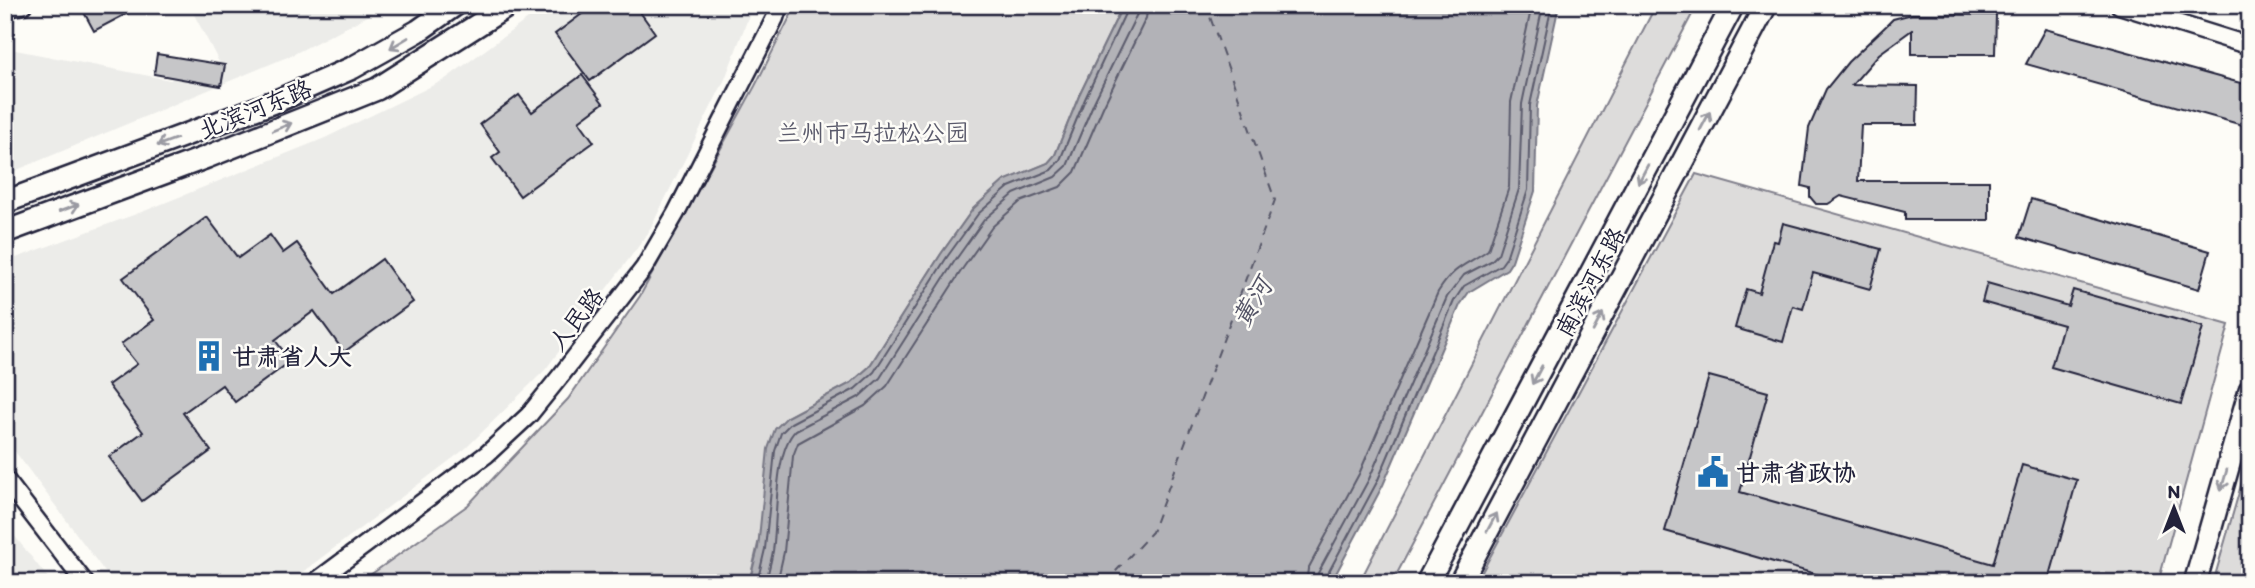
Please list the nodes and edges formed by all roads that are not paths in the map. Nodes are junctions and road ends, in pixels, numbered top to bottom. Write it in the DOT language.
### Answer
graph roads {
  1 [pos="23,5"];
  2 [pos="455,5"];
  3 [pos="509,5"];
  4 [pos="779,5"];
  5 [pos="1733,5"];
  6 [pos="1766,5"];
  7 [pos="2119,5"];
  8 [pos="5,9"];
  9 [pos="2250,46"];
  10 [pos="5,202"];
  11 [pos="5,232"];
  12 [pos="2250,390"];
  13 [pos="5,479"];
  14 [pos="86,583"];
  15 [pos="314,583"];
  16 [pos="1427,583"];
  17 [pos="1460,583"];
  18 [pos="2195,583"];
  1 -- 8 [label="street"];
  2 -- 10 [label="main road, 北滨河东路, one-way"];
  11 -- 3 [label="main road, 北滨河东路, one-way"];
  4 -- 15 [label="street, 人民路"];
  5 -- 16 [label="main road, 南滨河东路, one-way"];
  17 -- 6 [label="main road, 南滨河东路, one-way"];
  7 -- 9 [label="street"];
  12 -- 18 [label="main road, one-way"];
  13 -- 14 [label="street"];
}
